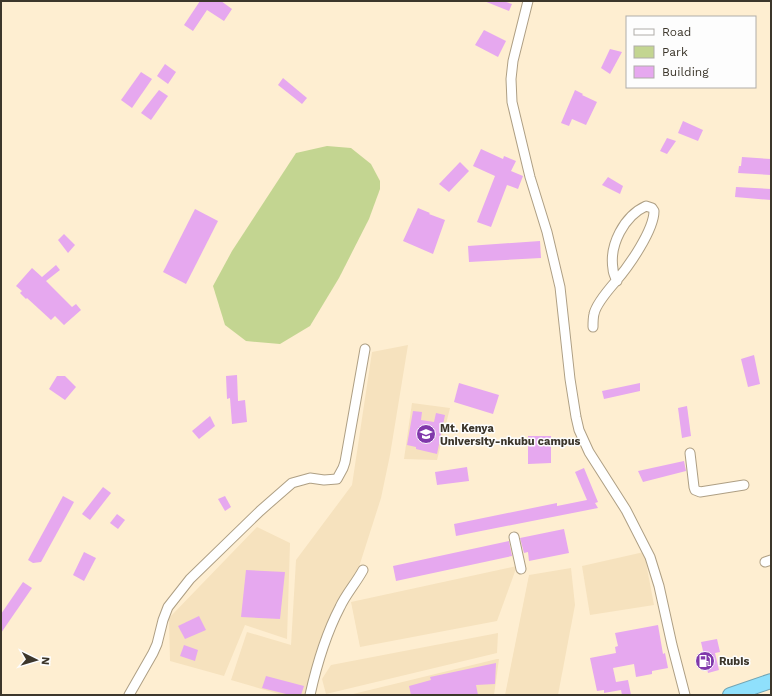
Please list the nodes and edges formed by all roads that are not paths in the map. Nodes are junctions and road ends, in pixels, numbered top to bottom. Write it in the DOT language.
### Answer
graph roads {
  1 [pos="528,1"];
  2 [pos="616,281"];
  3 [pos="593,327"];
  4 [pos="364,349"];
  5 [pos="690,454"];
  6 [pos="744,485"];
  7 [pos="514,537"];
  8 [pos="521,569"];
  9 [pos="363,570"];
  10 [pos="771,681"];
  11 [pos="129,695"];
  12 [pos="310,695"];
  13 [pos="685,695"];
  14 [pos="730,695"];
  1 -- 13 [label="street"];
  2 -- 2 [label="street"];
  2 -- 3 [label="street"];
  4 -- 11 [label="street"];
  5 -- 6 [label="street"];
  7 -- 8 [label="street"];
  9 -- 12 [label="street"];
  10 -- 14 [label="highway"];
}
